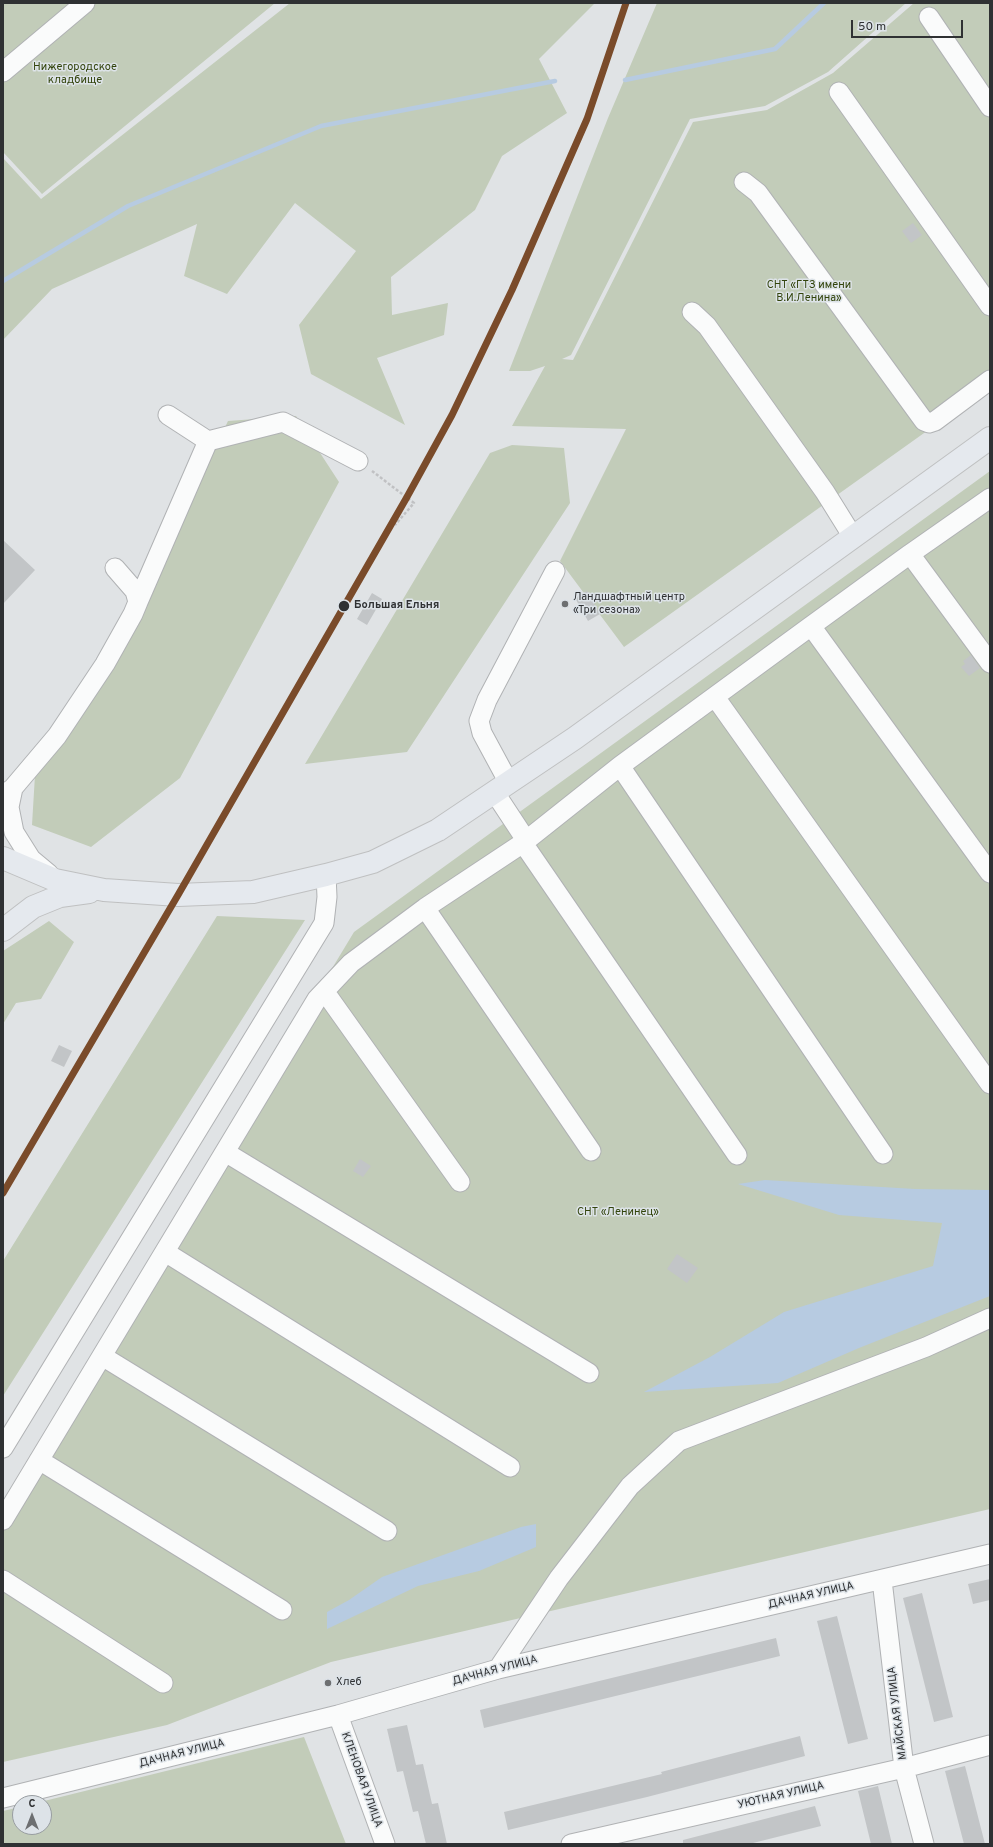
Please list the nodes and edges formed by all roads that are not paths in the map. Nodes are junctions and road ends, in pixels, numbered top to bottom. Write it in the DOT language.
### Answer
graph roads {
  1 [pos="85,3"];
  2 [pos="929,18"];
  3 [pos="3,72"];
  4 [pos="839,92"];
  5 [pos="990,107"];
  6 [pos="744,182"];
  7 [pos="990,306"];
  8 [pos="692,312"];
  9 [pos="990,380"];
  10 [pos="168,415"];
  11 [pos="990,438"];
  12 [pos="208,441"];
  13 [pos="358,461"];
  14 [pos="990,498"];
  15 [pos="853,537"];
  16 [pos="910,554"];
  17 [pos="115,568"];
  18 [pos="555,571"];
  19 [pos="138,602"];
  20 [pos="811,626"];
  21 [pos="990,663"];
  22 [pos="715,696"];
  23 [pos="620,766"];
  24 [pos="502,788"];
  25 [pos="8,797"];
  26 [pos="3,830"];
  27 [pos="524,842"];
  28 [pos="3,858"];
  29 [pos="990,873"];
  30 [pos="326,875"];
  31 [pos="55,880"];
  32 [pos="104,890"];
  33 [pos="425,908"];
  34 [pos="3,930"];
  35 [pos="325,992"];
  36 [pos="990,1084"];
  37 [pos="591,1151"];
  38 [pos="225,1152"];
  39 [pos="883,1154"];
  40 [pos="737,1155"];
  41 [pos="460,1182"];
  42 [pos="165,1252"];
  43 [pos="990,1318"];
  44 [pos="102,1356"];
  45 [pos="589,1373"];
  46 [pos="3,1448"];
  47 [pos="39,1460"];
  48 [pos="510,1467"];
  49 [pos="3,1520"];
  50 [pos="387,1531"];
  51 [pos="990,1554"];
  52 [pos="3,1580"];
  53 [pos="882,1580"];
  54 [pos="282,1610"];
  55 [pos="498,1669"];
  56 [pos="163,1683"];
  57 [pos="338,1715"];
  58 [pos="990,1745"];
  59 [pos="904,1768"];
  60 [pos="3,1798"];
  61 [pos="385,1844"];
  62 [pos="571,1844"];
  63 [pos="924,1844"];
  1 -- 3 [label="street"];
  2 -- 5 [label="street"];
  4 -- 7 [label="street"];
  6 -- 9 [label="street"];
  8 -- 15 [label="street"];
  10 -- 12 [label="street"];
  11 -- 15 [label="main road"];
  12 -- 13 [label="street"];
  12 -- 19 [label="street"];
  14 -- 16 [label="street"];
  15 -- 24 [label="main road"];
  16 -- 20 [label="street"];
  16 -- 21 [label="street"];
  17 -- 19 [label="street"];
  18 -- 24 [label="street"];
  19 -- 25 [label="street"];
  20 -- 22 [label="street"];
  20 -- 29 [label="street"];
  22 -- 23 [label="street"];
  22 -- 36 [label="street"];
  23 -- 27 [label="street"];
  23 -- 39 [label="street"];
  24 -- 27 [label="street"];
  24 -- 30 [label="main road"];
  25 -- 26 [label="street"];
  25 -- 31 [label="street"];
  27 -- 33 [label="street"];
  27 -- 40 [label="street"];
  28 -- 31 [label="main road"];
  30 -- 32 [label="main road"];
  30 -- 46 [label="street"];
  31 -- 32 [label="main road"];
  32 -- 34 [label="main road"];
  33 -- 35 [label="street"];
  33 -- 37 [label="street"];
  35 -- 38 [label="street"];
  35 -- 41 [label="street"];
  38 -- 42 [label="street"];
  38 -- 45 [label="street"];
  42 -- 44 [label="street"];
  42 -- 48 [label="street"];
  43 -- 55 [label="street"];
  44 -- 47 [label="street"];
  44 -- 50 [label="street"];
  47 -- 49 [label="street"];
  47 -- 54 [label="street"];
  51 -- 53 [label="street, ДАЧНАЯ УЛИЦА"];
  52 -- 56 [label="street"];
  53 -- 55 [label="street, ДАЧНАЯ УЛИЦА"];
  53 -- 59 [label="street, МАЙСКАЯ УЛИЦА"];
  55 -- 57 [label="street, ДАЧНАЯ УЛИЦА"];
  57 -- 60 [label="street, ДАЧНАЯ УЛИЦА"];
  57 -- 61 [label="street, КЛЕНОВАЯ УЛИЦА"];
  58 -- 59 [label="street, УЮТНАЯ УЛИЦА"];
  59 -- 62 [label="street, УЮТНАЯ УЛИЦА"];
  59 -- 63 [label="street, МАЙСКАЯ УЛИЦА"];
}
